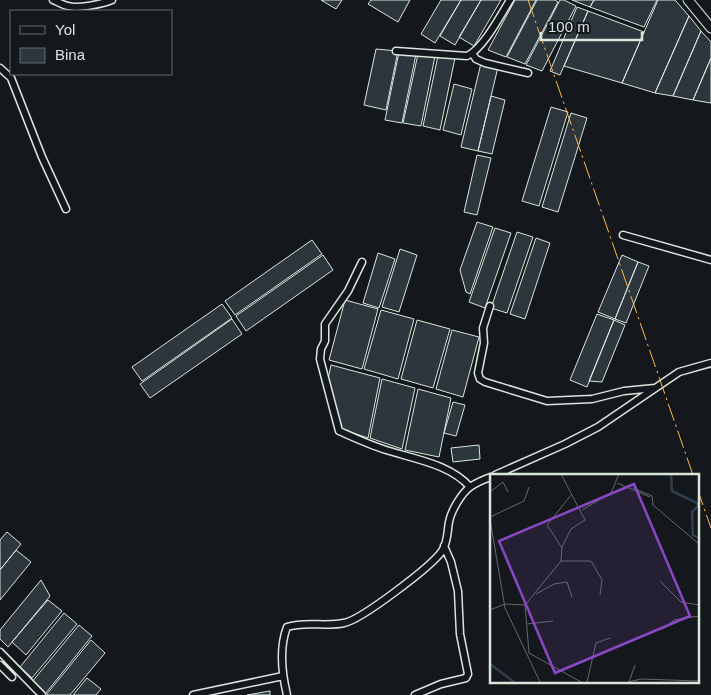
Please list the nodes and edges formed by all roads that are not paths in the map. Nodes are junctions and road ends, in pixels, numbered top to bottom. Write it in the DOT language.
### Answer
graph roads {
  1 [pos="53,0"];
  2 [pos="112,0"];
  3 [pos="510,0"];
  4 [pos="688,0"];
  5 [pos="711,28"];
  6 [pos="396,51"];
  7 [pos="472,53"];
  8 [pos="0,68"];
  9 [pos="528,73"];
  10 [pos="66,209"];
  11 [pos="623,235"];
  12 [pos="711,260"];
  13 [pos="362,262"];
  14 [pos="490,306"];
  15 [pos="711,363"];
  16 [pos="655,388"];
  17 [pos="497,474"];
  18 [pos="490,477"];
  19 [pos="470,487"];
  20 [pos="444,546"];
  21 [pos="0,652"];
  22 [pos="0,665"];
  23 [pos="283,676"];
  24 [pos="12,677"];
  25 [pos="42,695"];
  26 [pos="193,695"];
  27 [pos="287,695"];
  28 [pos="415,695"];
  1 -- 2 [label="street"];
  3 -- 7 [label="street"];
  4 -- 5 [label="street"];
  6 -- 7 [label="street"];
  7 -- 9 [label="street"];
  8 -- 10 [label="street"];
  11 -- 12 [label="street"];
  13 -- 19 [label="street"];
  14 -- 16 [label="street"];
  15 -- 16 [label="street"];
  16 -- 17 [label="street"];
  18 -- 19 [label="street"];
  19 -- 20 [label="street"];
  20 -- 23 [label="street"];
  20 -- 28 [label="street"];
  21 -- 25 [label="street"];
  22 -- 24 [label="street"];
  23 -- 26 [label="street"];
  23 -- 27 [label="street"];
}
